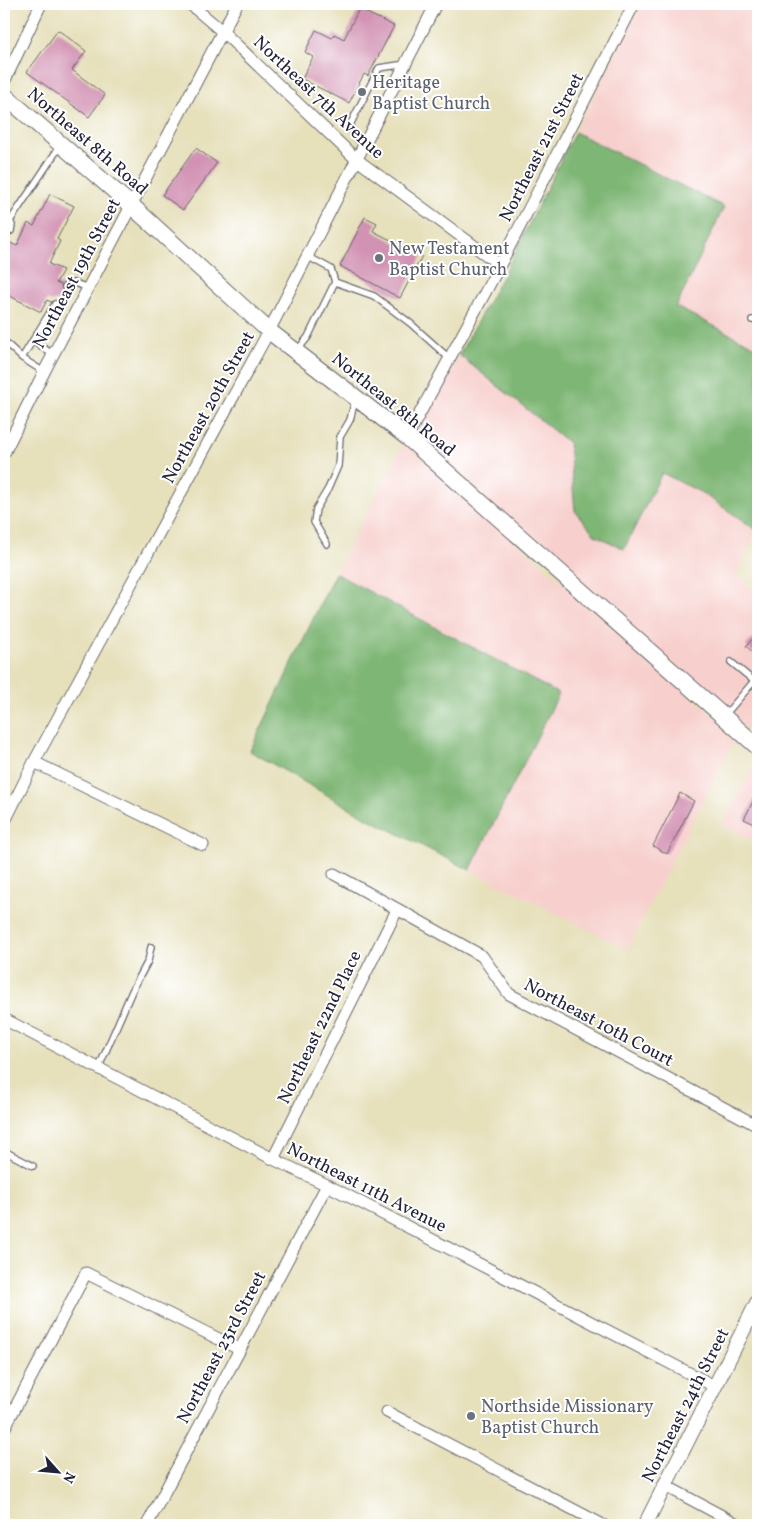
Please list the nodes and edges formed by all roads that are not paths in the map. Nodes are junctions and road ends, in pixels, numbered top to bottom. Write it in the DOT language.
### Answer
graph roads {
  1 [pos="42,4"];
  2 [pos="190,4"];
  3 [pos="237,4"];
  4 [pos="436,4"];
  5 [pos="634,4"];
  6 [pos="223,32"];
  7 [pos="404,66"];
  8 [pos="4,82"];
  9 [pos="4,95"];
  10 [pos="61,144"];
  11 [pos="364,144"];
  12 [pos="356,159"];
  13 [pos="132,206"];
  14 [pos="7,219"];
  15 [pos="4,234"];
  16 [pos="307,256"];
  17 [pos="500,265"];
  18 [pos="335,282"];
  19 [pos="64,287"];
  20 [pos="89,288"];
  21 [pos="55,304"];
  22 [pos="269,330"];
  23 [pos="33,340"];
  24 [pos="4,341"];
  25 [pos="296,352"];
  26 [pos="53,355"];
  27 [pos="22,358"];
  28 [pos="449,358"];
  29 [pos="44,372"];
  30 [pos="356,398"];
  31 [pos="407,437"];
  32 [pos="4,453"];
  33 [pos="327,544"];
  34 [pos="731,662"];
  35 [pos="756,683"];
  36 [pos="724,717"];
  37 [pos="758,747"];
  38 [pos="34,762"];
  39 [pos="4,823"];
  40 [pos="203,844"];
  41 [pos="334,874"];
  42 [pos="397,910"];
  43 [pos="151,946"];
  44 [pos="4,1019"];
  45 [pos="99,1067"];
  46 [pos="758,1126"];
  47 [pos="4,1150"];
  48 [pos="273,1159"];
  49 [pos="33,1166"];
  50 [pos="327,1185"];
  51 [pos="758,1301"];
  52 [pos="239,1349"];
  53 [pos="714,1386"];
  54 [pos="387,1412"];
  55 [pos="4,1430"];
  56 [pos="666,1486"];
  57 [pos="147,1525"];
  58 [pos="603,1525"];
  59 [pos="645,1525"];
  60 [pos="739,1525"];
  1 -- 8 [label="street"];
  2 -- 6 [label="street, Northeast 7th Avenue"];
  3 -- 6 [label="street, Northeast 19th Street"];
  4 -- 7 [label="street, Northeast 20th Street"];
  5 -- 17 [label="street, Northeast 21st Street"];
  6 -- 12 [label="street, Northeast 7th Avenue"];
  6 -- 13 [label="street, Northeast 19th Street"];
  7 -- 11 [label="street, Northeast 20th Street"];
  7 -- 11 [label="lane"];
  9 -- 10 [label="main road, Northeast 8th Road"];
  10 -- 13 [label="main road, Northeast 8th Road"];
  10 -- 14 [label="lane"];
  11 -- 12 [label="street, Northeast 20th Street"];
  12 -- 16 [label="street, Northeast 20th Street"];
  12 -- 17 [label="street, Northeast 7th Avenue"];
  13 -- 20 [label="street, Northeast 19th Street"];
  13 -- 22 [label="main road, Northeast 8th Road"];
  14 -- 15 [label="lane"];
  16 -- 18 [label="lane"];
  16 -- 22 [label="street, Northeast 20th Street"];
  17 -- 28 [label="street, Northeast 21st Street"];
  18 -- 25 [label="lane"];
  18 -- 28 [label="lane"];
  19 -- 20 [label="lane"];
  20 -- 26 [label="street, Northeast 19th Street"];
  21 -- 23 [label="lane"];
  22 -- 25 [label="main road, Northeast 8th Road"];
  22 -- 38 [label="street, Northeast 20th Street"];
  23 -- 26 [label="lane"];
  23 -- 27 [label="lane"];
  24 -- 27 [label="lane"];
  25 -- 30 [label="main road, Northeast 8th Road"];
  26 -- 29 [label="street, Northeast 19th Street"];
  27 -- 29 [label="lane"];
  28 -- 31 [label="street, Northeast 21st Street"];
  29 -- 32 [label="street, Northeast 19th Street"];
  30 -- 31 [label="main road, Northeast 8th Road"];
  30 -- 33 [label="lane"];
  31 -- 36 [label="main road, Northeast 8th Road"];
  34 -- 35 [label="lane"];
  35 -- 36 [label="lane"];
  36 -- 37 [label="main road, Northeast 8th Road"];
  38 -- 39 [label="street, Northeast 20th Street"];
  38 -- 40 [label="street"];
  41 -- 42 [label="street, Northeast 10th Court"];
  42 -- 46 [label="street, Northeast 10th Court"];
  42 -- 48 [label="street, Northeast 22nd Place"];
  43 -- 45 [label="lane"];
  44 -- 45 [label="street, Northeast 11th Avenue"];
  45 -- 48 [label="street, Northeast 11th Avenue"];
  47 -- 49 [label="lane"];
  48 -- 50 [label="street, Northeast 11th Avenue"];
  50 -- 52 [label="street, Northeast 23rd Street"];
  50 -- 53 [label="street, Northeast 11th Avenue"];
  51 -- 53 [label="street, Northeast 24th Street"];
  52 -- 55 [label="street"];
  52 -- 57 [label="street, Northeast 23rd Street"];
  53 -- 56 [label="street, Northeast 24th Street"];
  54 -- 58 [label="street"];
  56 -- 59 [label="street, Northeast 24th Street"];
  56 -- 60 [label="street"];
}
